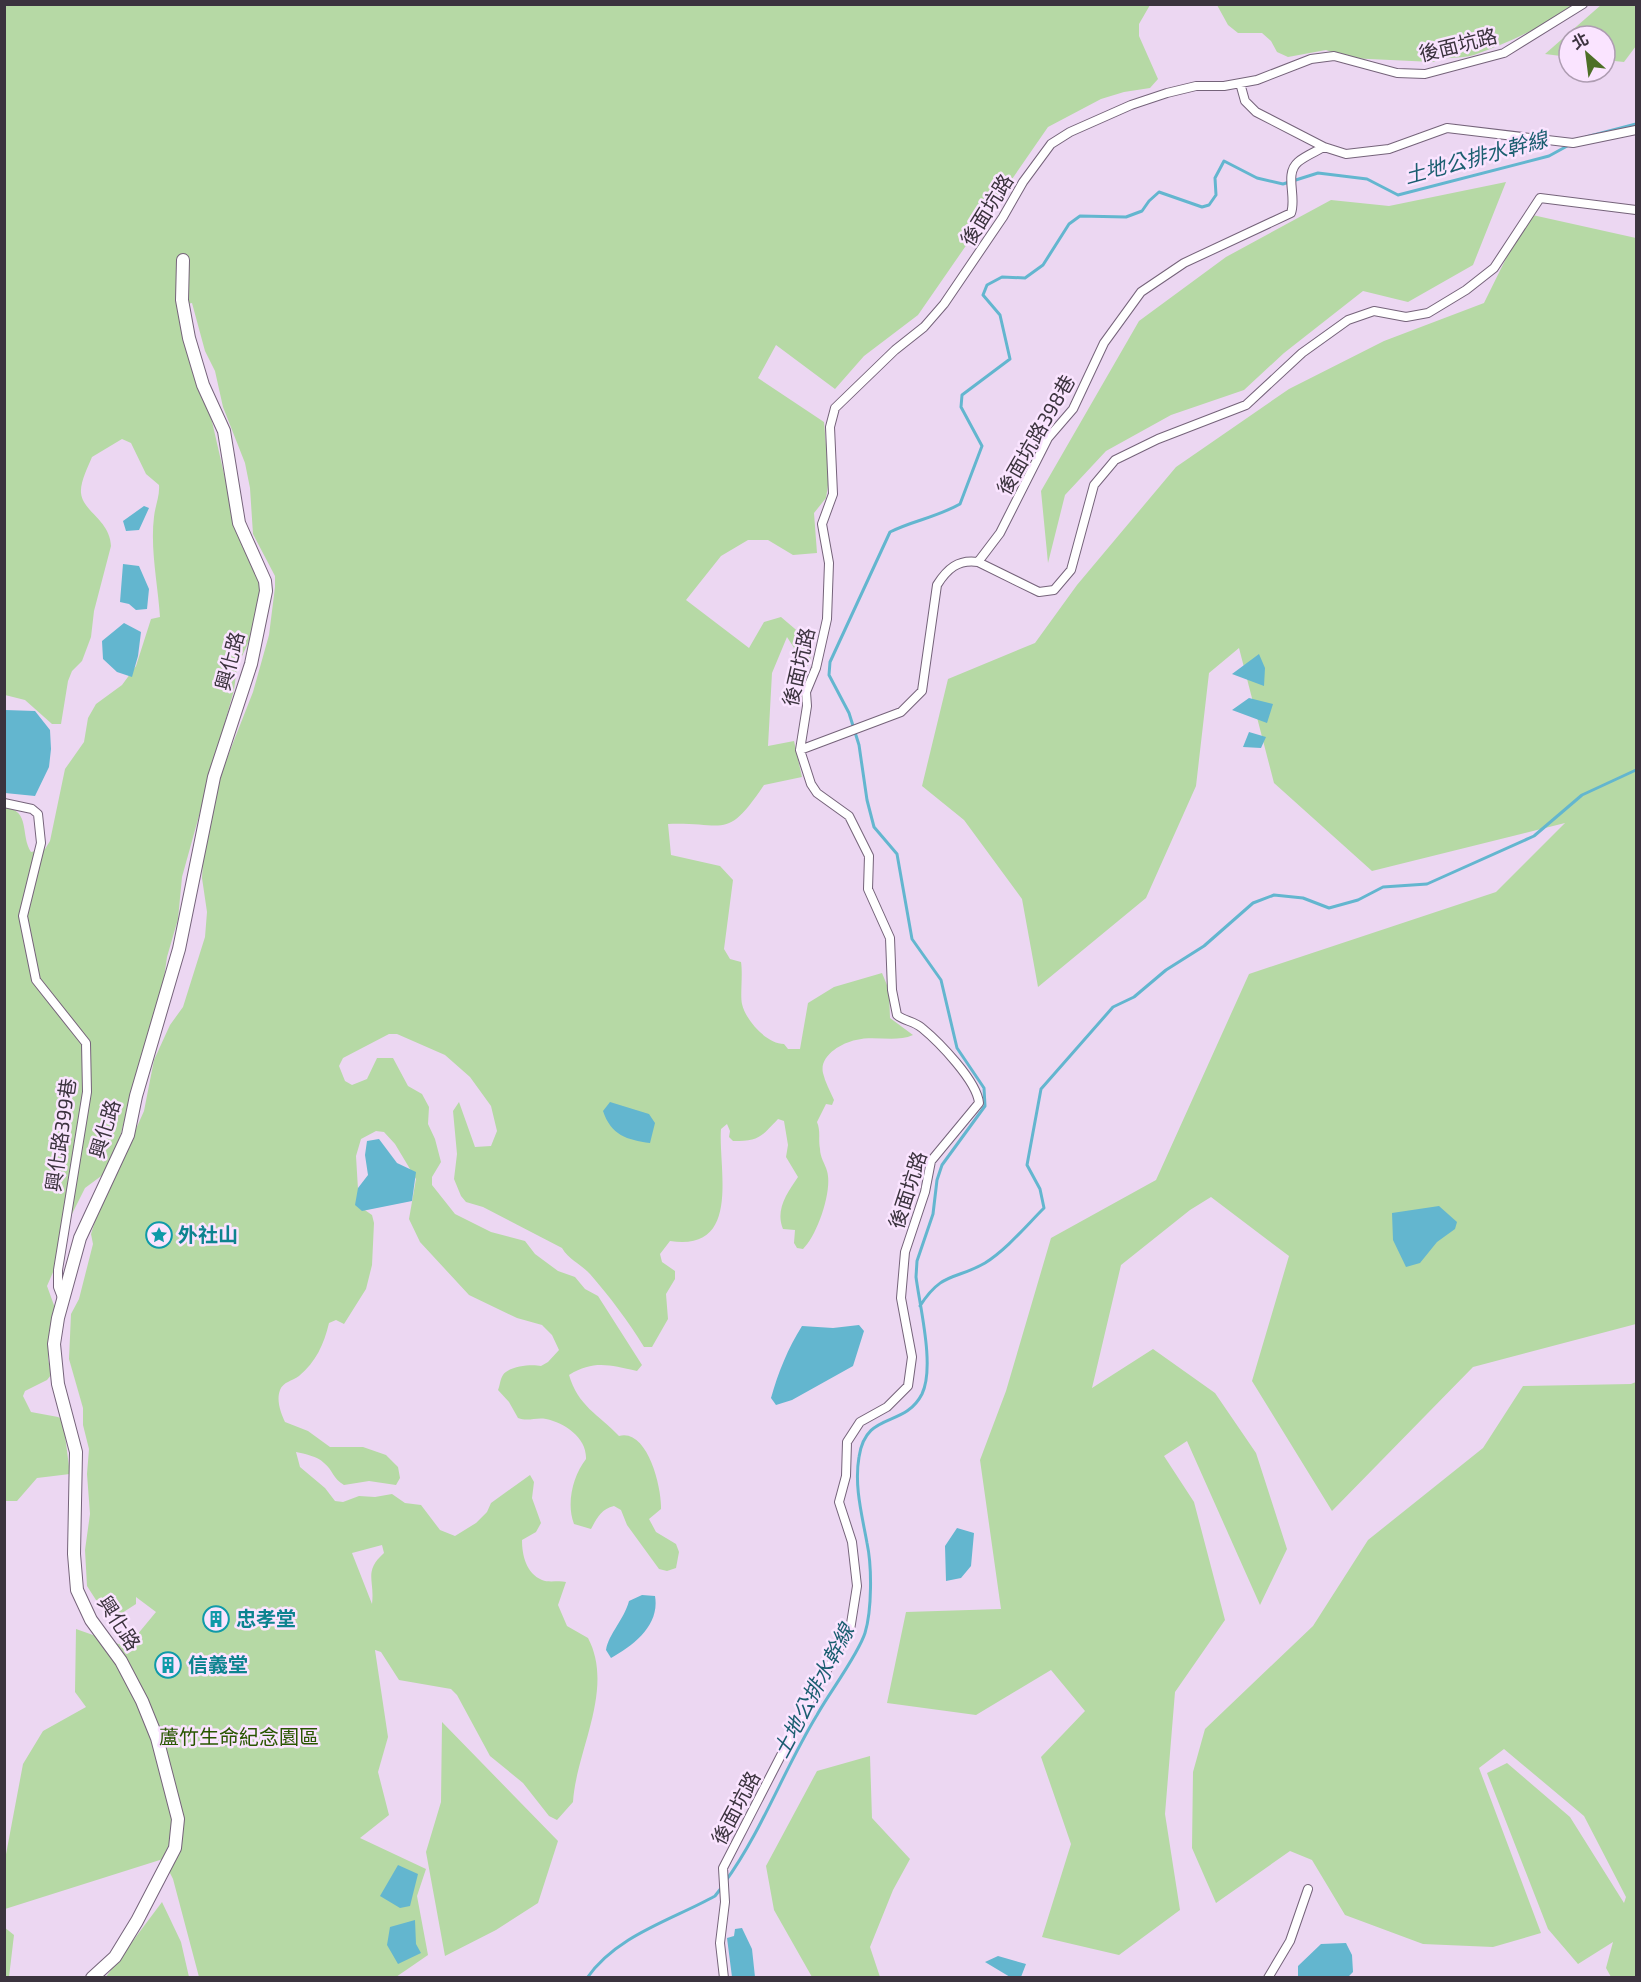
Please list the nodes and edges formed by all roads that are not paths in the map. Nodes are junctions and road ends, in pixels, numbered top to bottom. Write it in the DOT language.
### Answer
graph roads {
  1 [pos="1583,4"];
  2 [pos="1240,83"];
  3 [pos="1636,130"];
  4 [pos="1324,147"];
  5 [pos="1636,210"];
  6 [pos="183,260"];
  7 [pos="978,562"];
  8 [pos="800,750"];
  9 [pos="4,803"];
  10 [pos="63,1300"];
  11 [pos="1308,1889"];
  12 [pos="92,1977"];
  13 [pos="724,1977"];
  14 [pos="1268,1977"];
  1 -- 2 [label="street, 後面坑路"];
  2 -- 4 [label="street"];
  2 -- 8 [label="street, 後面坑路"];
  3 -- 4 [label="street"];
  4 -- 7 [label="street, 後面坑路398巷"];
  5 -- 7 [label="street"];
  6 -- 10 [label="street, 興化路"];
  7 -- 8 [label="street"];
  8 -- 13 [label="street, 後面坑路"];
  9 -- 10 [label="street, 興化路399巷"];
  10 -- 12 [label="street, 興化路"];
  11 -- 14 [label="street"];
}
